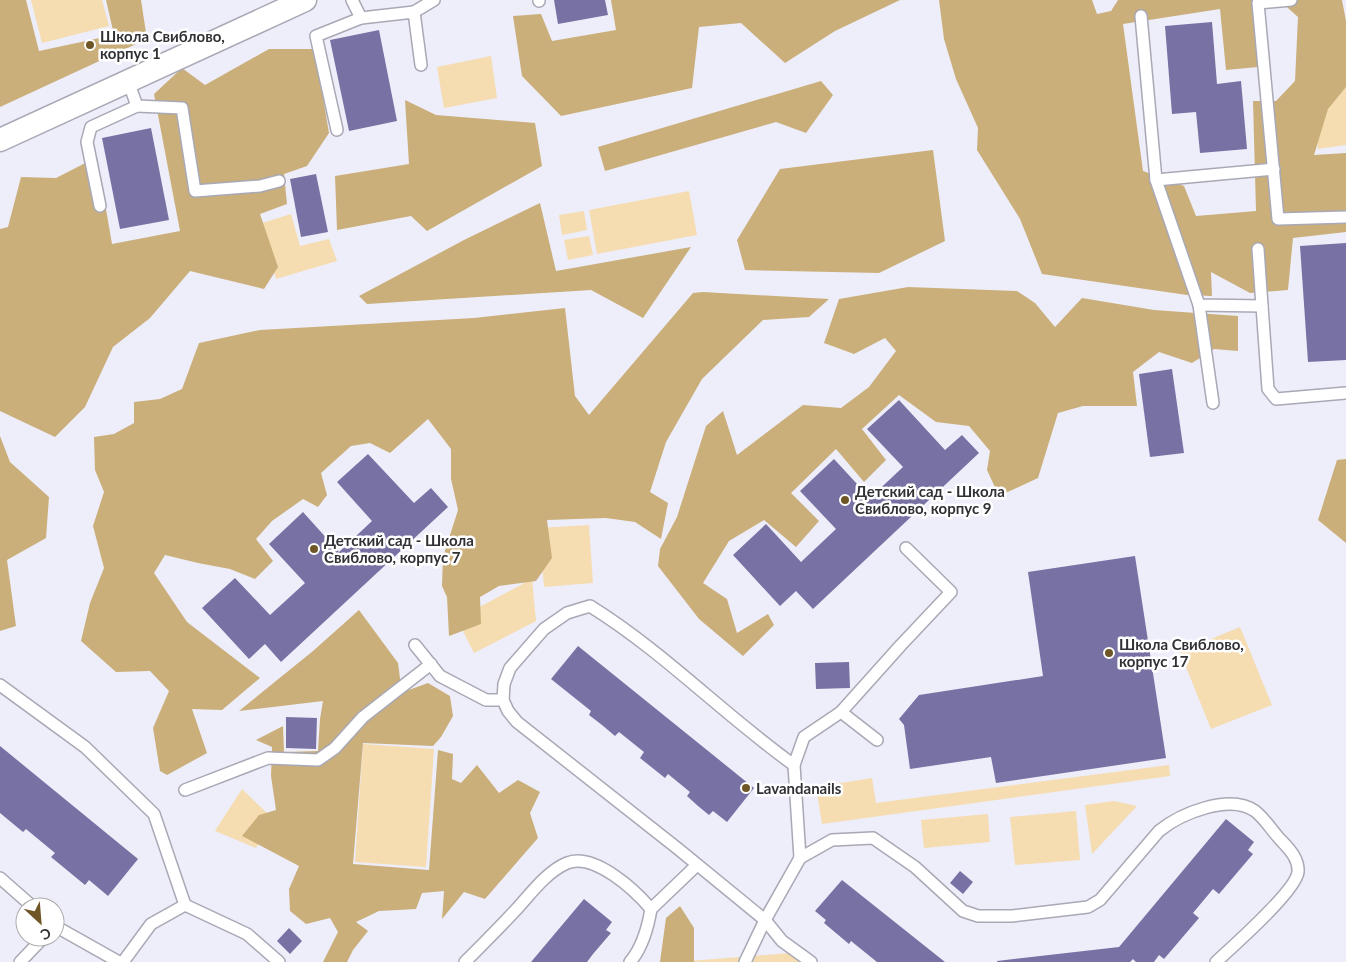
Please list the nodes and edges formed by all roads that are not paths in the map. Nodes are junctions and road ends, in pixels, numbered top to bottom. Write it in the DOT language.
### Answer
graph roads {
  1 [pos="305,0"];
  2 [pos="352,0"];
  3 [pos="434,0"];
  4 [pos="1291,0"];
  5 [pos="414,12"];
  6 [pos="1141,16"];
  7 [pos="362,18"];
  8 [pos="421,65"];
  9 [pos="128,81"];
  10 [pos="137,106"];
  11 [pos="337,130"];
  12 [pos="0,140"];
  13 [pos="1274,169"];
  14 [pos="1156,180"];
  15 [pos="279,181"];
  16 [pos="100,206"];
  17 [pos="1346,217"];
  18 [pos="1258,249"];
  19 [pos="1199,305"];
  20 [pos="1262,306"];
  21 [pos="1346,393"];
  22 [pos="1213,403"];
  23 [pos="906,548"];
  24 [pos="415,645"];
  25 [pos="430,664"];
  26 [pos="0,685"];
  27 [pos="503,700"];
  28 [pos="841,712"];
  29 [pos="877,740"];
  30 [pos="794,765"];
  31 [pos="185,790"];
  32 [pos="800,858"];
  33 [pos="697,865"];
  34 [pos="0,878"];
  35 [pos="22,897"];
  36 [pos="185,905"];
  37 [pos="650,909"];
  38 [pos="765,920"];
  39 [pos="65,932"];
  40 [pos="34,947"];
  41 [pos="20,962"];
  42 [pos="119,962"];
  43 [pos="123,962"];
  44 [pos="279,962"];
  45 [pos="465,962"];
  46 [pos="630,962"];
  47 [pos="745,962"];
  48 [pos="811,962"];
  49 [pos="1216,962"];
  1 -- 9 [label="street"];
  2 -- 7 [label="lane"];
  3 -- 5 [label="lane"];
  4 -- 13 [label="lane"];
  5 -- 7 [label="lane"];
  5 -- 8 [label="lane"];
  6 -- 14 [label="lane"];
  7 -- 11 [label="lane"];
  9 -- 10 [label="lane"];
  9 -- 12 [label="street"];
  10 -- 15 [label="lane"];
  10 -- 16 [label="lane"];
  13 -- 14 [label="lane"];
  13 -- 17 [label="lane"];
  14 -- 19 [label="lane"];
  18 -- 20 [label="lane"];
  19 -- 20 [label="lane"];
  19 -- 22 [label="lane"];
  20 -- 21 [label="lane"];
  23 -- 28 [label="lane"];
  24 -- 25 [label="lane"];
  25 -- 27 [label="lane"];
  25 -- 31 [label="lane"];
  26 -- 36 [label="lane"];
  27 -- 30 [label="lane"];
  27 -- 33 [label="lane"];
  28 -- 29 [label="lane"];
  28 -- 30 [label="lane"];
  30 -- 32 [label="lane"];
  32 -- 38 [label="lane"];
  32 -- 49 [label="lane"];
  33 -- 37 [label="lane"];
  33 -- 38 [label="lane"];
  34 -- 35 [label="lane"];
  36 -- 43 [label="lane"];
  36 -- 44 [label="lane"];
  37 -- 45 [label="lane"];
  37 -- 46 [label="lane"];
  38 -- 47 [label="lane"];
  38 -- 48 [label="lane"];
  39 -- 42 [label="lane"];
  40 -- 41 [label="lane"];
}
